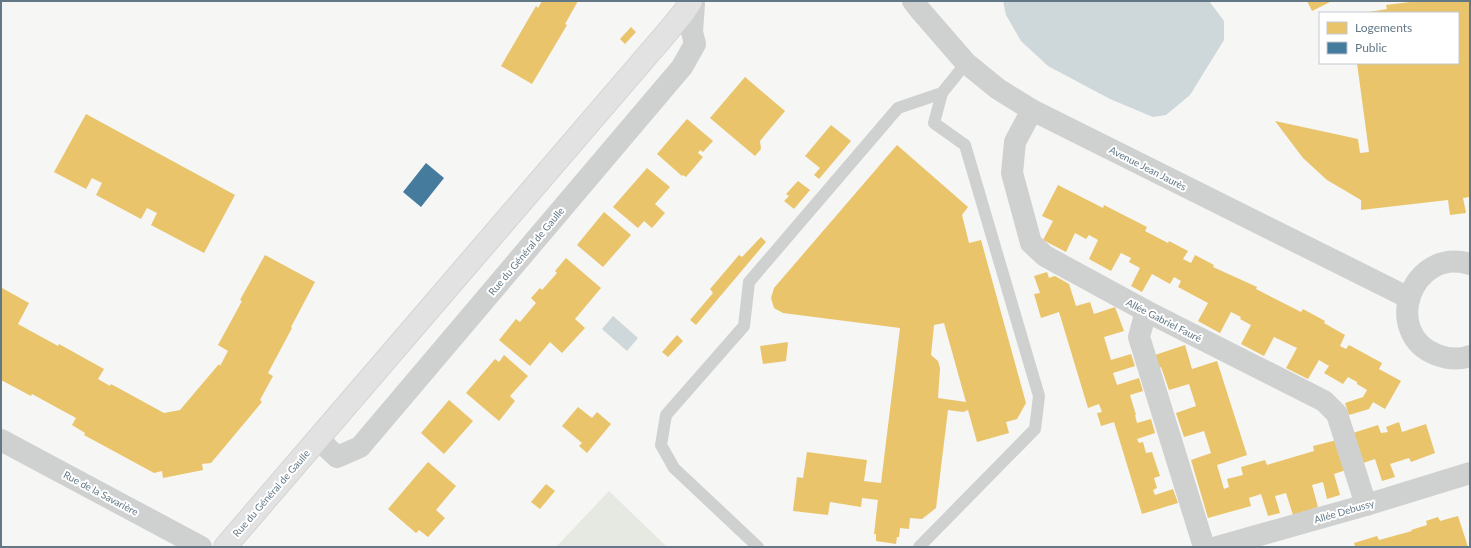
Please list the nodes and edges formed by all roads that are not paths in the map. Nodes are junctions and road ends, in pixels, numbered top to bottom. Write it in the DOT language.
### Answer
graph roads {
  1 [pos="914,1"];
  2 [pos="692,4"];
  3 [pos="966,63"];
  4 [pos="942,93"];
  5 [pos="1032,110"];
  6 [pos="1470,264"];
  7 [pos="1409,298"];
  8 [pos="1146,311"];
  9 [pos="1470,356"];
  10 [pos="318,439"];
  11 [pos="1,440"];
  12 [pos="1470,473"];
  13 [pos="1366,505"];
  14 [pos="201,547"];
  15 [pos="224,547"];
  16 [pos="758,547"];
  17 [pos="919,547"];
  18 [pos="1204,547"];
  19 [pos="1217,547"];
  1 -- 3 [label="street, Avenue Jean Jaurès"];
  2 -- 10 [label="street, Rue du Général de Gaulle"];
  2 -- 10 [label="street, Rue du Général de Gaulle"];
  3 -- 4 [label="lane"];
  3 -- 5 [label="street, Avenue Jean Jaurès"];
  4 -- 16 [label="lane"];
  4 -- 17 [label="lane"];
  5 -- 7 [label="street, Avenue Jean Jaurès"];
  5 -- 8 [label="street, Allée Gabriel Fauré"];
  6 -- 7 [label="street"];
  7 -- 9 [label="street"];
  8 -- 13 [label="street, Allée Gabriel Fauré"];
  8 -- 18 [label="street"];
  10 -- 15 [label="street, Rue du Général de Gaulle"];
  11 -- 14 [label="street, Rue de la Savarière"];
  12 -- 13 [label="street, Allée Debussy"];
  13 -- 19 [label="street, Allée Debussy"];
}
